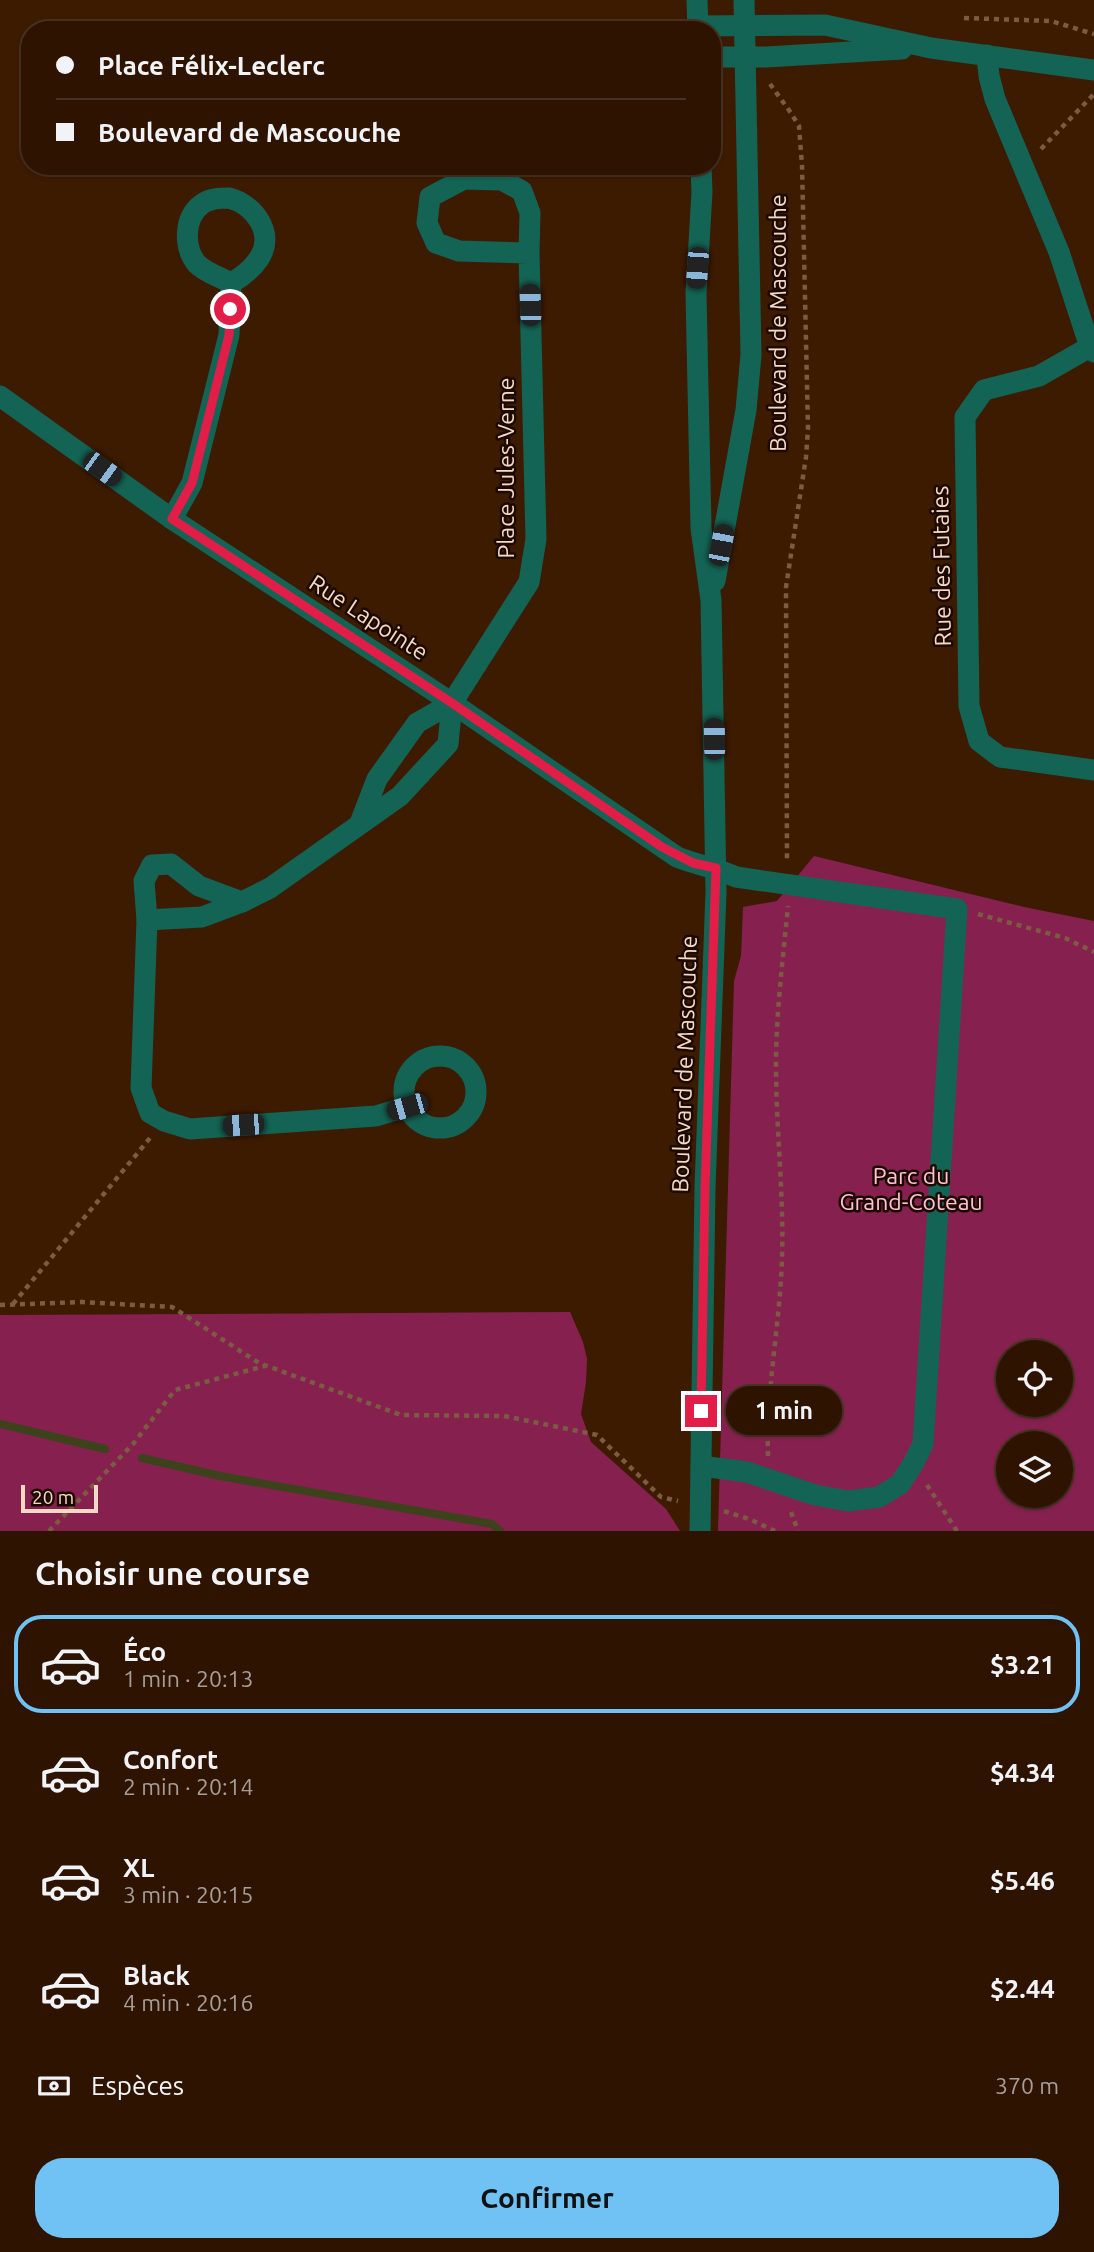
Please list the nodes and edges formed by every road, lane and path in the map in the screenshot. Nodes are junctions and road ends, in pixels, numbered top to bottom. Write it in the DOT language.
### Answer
graph roads {
  1 [pos="697,0"];
  2 [pos="744,0"];
  3 [pos="964,18"];
  4 [pos="698,21"];
  5 [pos="745,27"];
  6 [pos="721,28"];
  7 [pos="1094,34"];
  8 [pos="931,48"];
  9 [pos="987,55"];
  10 [pos="721,57"];
  11 [pos="745,57"];
  12 [pos="1094,70"];
  13 [pos="769,84"];
  14 [pos="1094,94"];
  15 [pos="1040,150"];
  16 [pos="701,175"];
  17 [pos="529,253"];
  18 [pos="231,283"];
  19 [pos="1092,349"];
  20 [pos="0,396"];
  21 [pos="172,519"];
  22 [pos="711,600"];
  23 [pos="452,703"];
  24 [pos="1094,769"];
  25 [pos="360,822"];
  26 [pos="787,864"];
  27 [pos="716,868"];
  28 [pos="242,902"];
  29 [pos="788,903"];
  30 [pos="957,909"];
  31 [pos="147,920"];
  32 [pos="1094,952"];
  33 [pos="407,1107"];
  34 [pos="164,1121"];
  35 [pos="0,1305"];
  36 [pos="13,1305"];
  37 [pos="265,1365"];
  38 [pos="768,1457"];
  39 [pos="913,1464"];
  40 [pos="701,1466"];
  41 [pos="685,1503"];
  42 [pos="717,1510"];
  43 [pos="49,1531"];
  44 [pos="700,1531"];
  45 [pos="775,1531"];
  46 [pos="957,1531"];
  1 -- 4 [label="street"];
  2 -- 5 [label="street, Boulevard de Mascouche"];
  3 -- 7 [label="path"];
  5 -- 6 [label="street"];
  5 -- 8 [label="street"];
  5 -- 11 [label="street, Boulevard de Mascouche"];
  8 -- 9 [label="street"];
  8 -- 11 [label="street"];
  9 -- 12 [label="street"];
  9 -- 19 [label="street"];
  10 -- 11 [label="street"];
  11 -- 22 [label="street, Boulevard de Mascouche"];
  13 -- 26 [label="path, Boulevard de Mascouche"];
  14 -- 15 [label="path"];
  16 -- 22 [label="street, Boulevard de Mascouche"];
  17 -- 17 [label="street, Place Jules-Verne"];
  17 -- 23 [label="street, Place Jules-Verne"];
  18 -- 21 [label="street"];
  19 -- 24 [label="street, Rue des Futaies"];
  20 -- 21 [label="street, Rue Lapointe"];
  21 -- 23 [label="street, Rue Lapointe"];
  22 -- 27 [label="street, Boulevard de Mascouche"];
  23 -- 25 [label="street"];
  23 -- 25 [label="street"];
  23 -- 27 [label="street, Rue Lapointe"];
  25 -- 28 [label="street"];
  27 -- 30 [label="street, Rue Lapointe"];
  27 -- 40 [label="street, Boulevard de Mascouche"];
  28 -- 31 [label="street"];
  28 -- 31 [label="street"];
  29 -- 38 [label="path"];
  30 -- 32 [label="path"];
  30 -- 39 [label="street"];
  31 -- 34 [label="street"];
  33 -- 34 [label="street"];
  34 -- 36 [label="path"];
  35 -- 36 [label="path"];
  36 -- 37 [label="path"];
  37 -- 41 [label="path"];
  37 -- 43 [label="path"];
  39 -- 40 [label="street"];
  39 -- 46 [label="path"];
  40 -- 44 [label="street, Boulevard de Mascouche"];
  42 -- 45 [label="path"];
}
